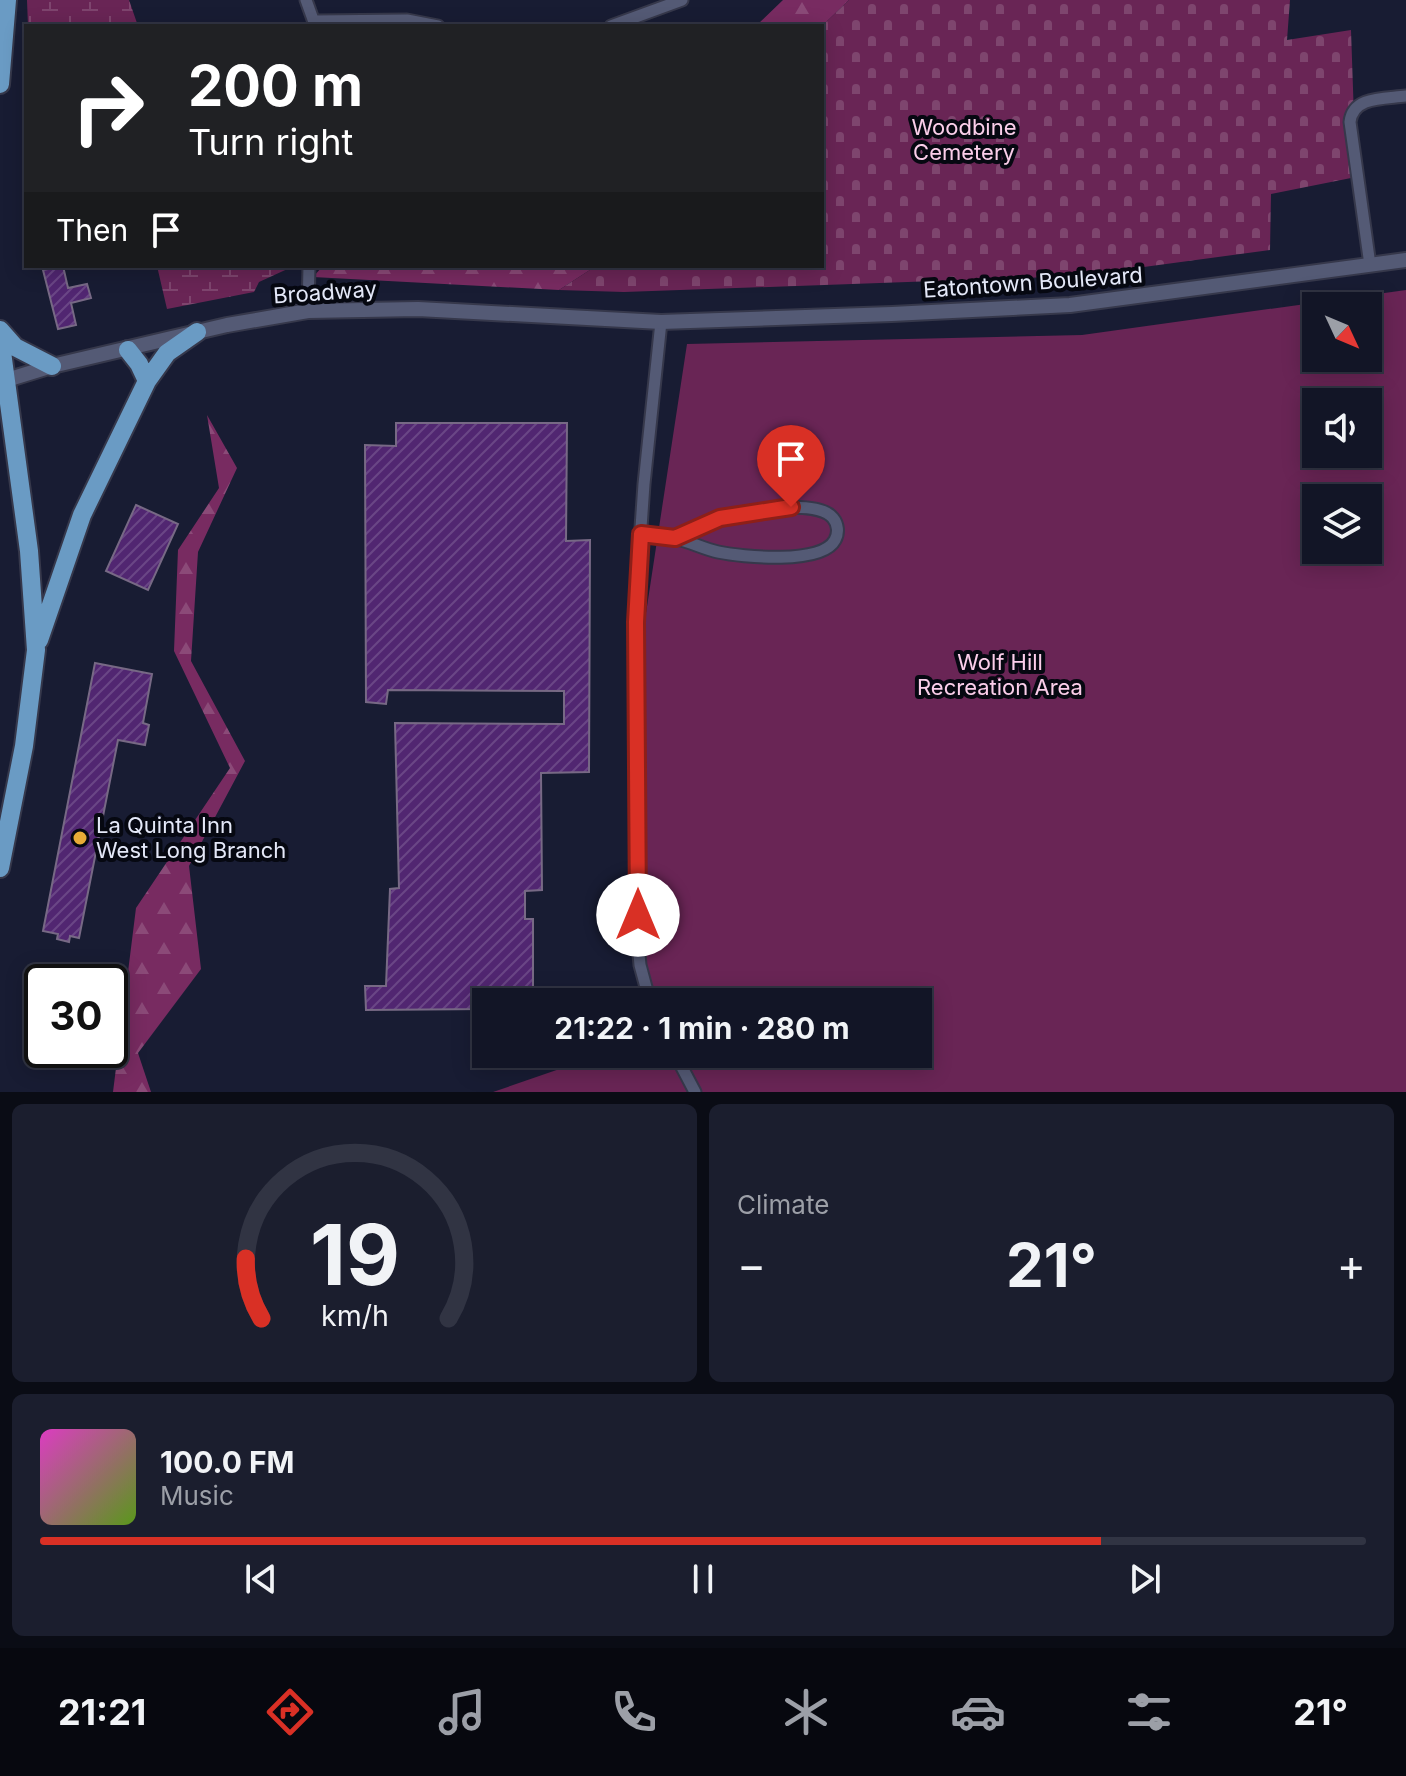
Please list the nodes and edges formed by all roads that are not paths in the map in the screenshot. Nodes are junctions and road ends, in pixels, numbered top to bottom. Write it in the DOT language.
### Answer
graph roads {
  1 [pos="7,0"];
  2 [pos="306,0"];
  3 [pos="682,0"];
  4 [pos="316,23"];
  5 [pos="428,24"];
  6 [pos="616,24"];
  7 [pos="0,84"];
  8 [pos="1406,96"];
  9 [pos="1406,260"];
  10 [pos="1370,265"];
  11 [pos="309,268"];
  12 [pos="308,311"];
  13 [pos="661,322"];
  14 [pos="0,330"];
  15 [pos="197,332"];
  16 [pos="0,337"];
  17 [pos="128,350"];
  18 [pos="52,366"];
  19 [pos="147,381"];
  20 [pos="3,382"];
  21 [pos="641,534"];
  22 [pos="675,538"];
  23 [pos="36,650"];
  24 [pos="0,868"];
  25 [pos="646,988"];
  26 [pos="682,1068"];
  27 [pos="695,1092"];
  1 -- 7 [label="highway"];
  2 -- 4 [label="street"];
  3 -- 6 [label="street"];
  4 -- 5 [label="street"];
  8 -- 10 [label="street"];
  9 -- 10 [label="street, Eatontown Boulevard"];
  10 -- 13 [label="street, Eatontown Boulevard"];
  11 -- 12 [label="street"];
  12 -- 13 [label="street, Broadway"];
  12 -- 15 [label="street, Broadway"];
  13 -- 21 [label="street"];
  14 -- 18 [label="highway"];
  15 -- 17 [label="street, Broadway"];
  15 -- 19 [label="highway"];
  16 -- 20 [label="highway"];
  17 -- 18 [label="street, Broadway"];
  17 -- 19 [label="highway"];
  18 -- 20 [label="street, Broadway"];
  19 -- 23 [label="highway"];
  20 -- 23 [label="highway"];
  21 -- 22 [label="street"];
  21 -- 25 [label="street"];
  22 -- 22 [label="street"];
  23 -- 24 [label="highway"];
  26 -- 27 [label="street"];
}
